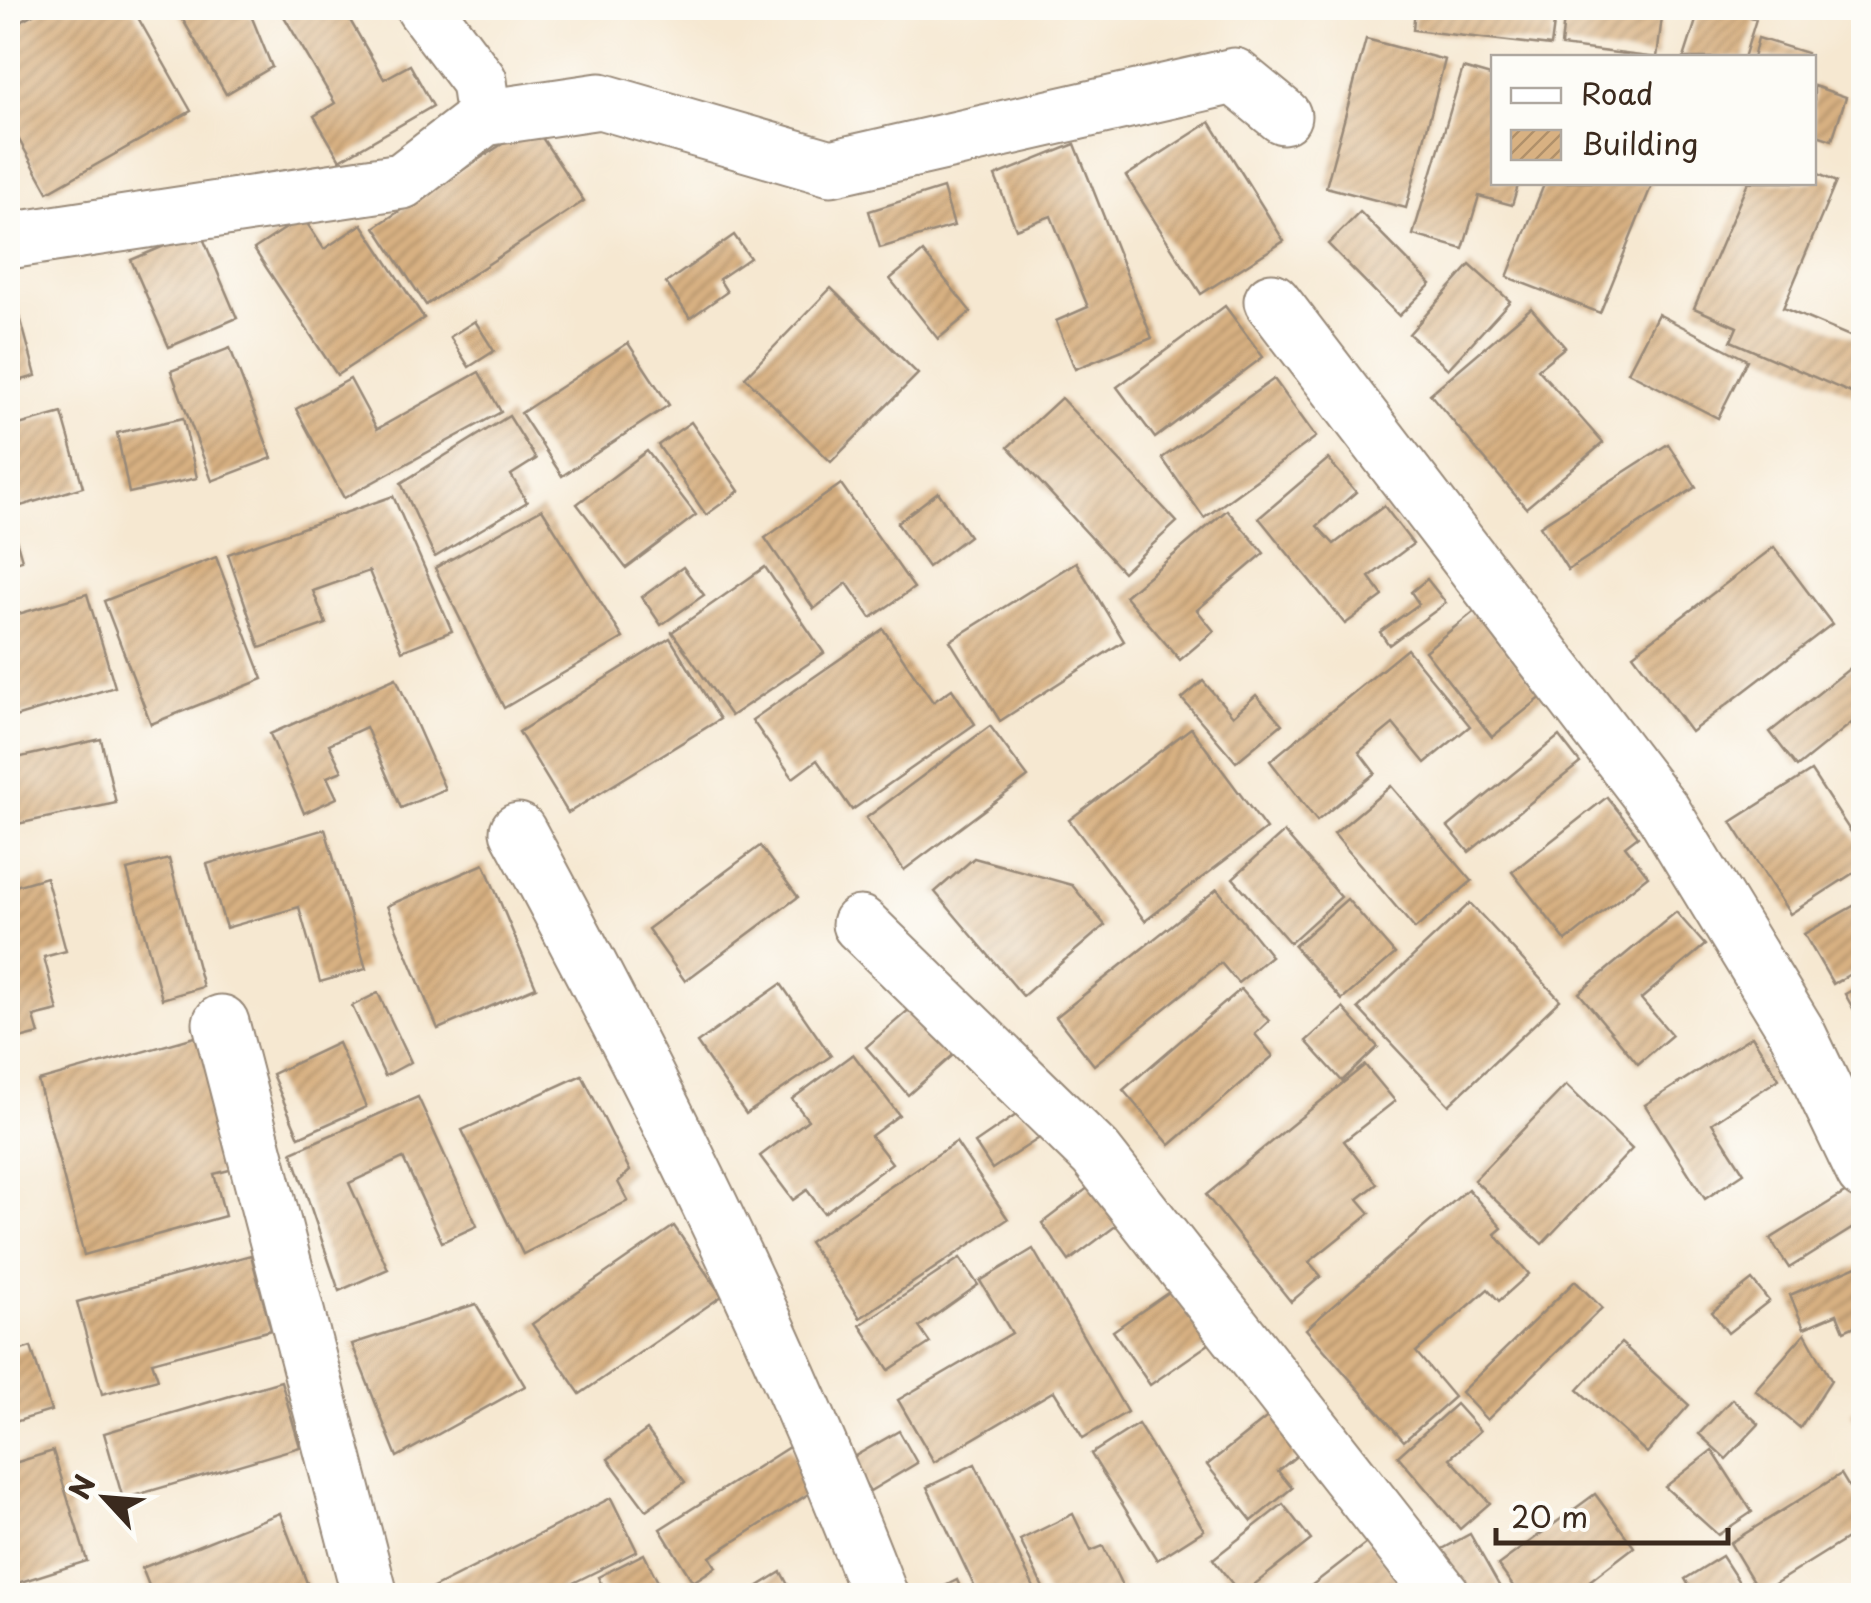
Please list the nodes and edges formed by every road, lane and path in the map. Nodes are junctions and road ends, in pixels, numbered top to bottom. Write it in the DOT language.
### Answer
graph roads {
  1 [pos="424,8"];
  2 [pos="1283,116"];
  3 [pos="484,118"];
  4 [pos="8,241"];
  5 [pos="1272,301"];
  6 [pos="518,831"];
  7 [pos="860,924"];
  8 [pos="220,1023"];
  9 [pos="1864,1172"];
  10 [pos="370,1596"];
  11 [pos="880,1596"];
  12 [pos="1443,1596"];
  1 -- 3 [label="street"];
  2 -- 3 [label="street"];
  3 -- 4 [label="street"];
  5 -- 9 [label="street"];
  6 -- 11 [label="street"];
  7 -- 12 [label="street"];
  8 -- 10 [label="street"];
}
